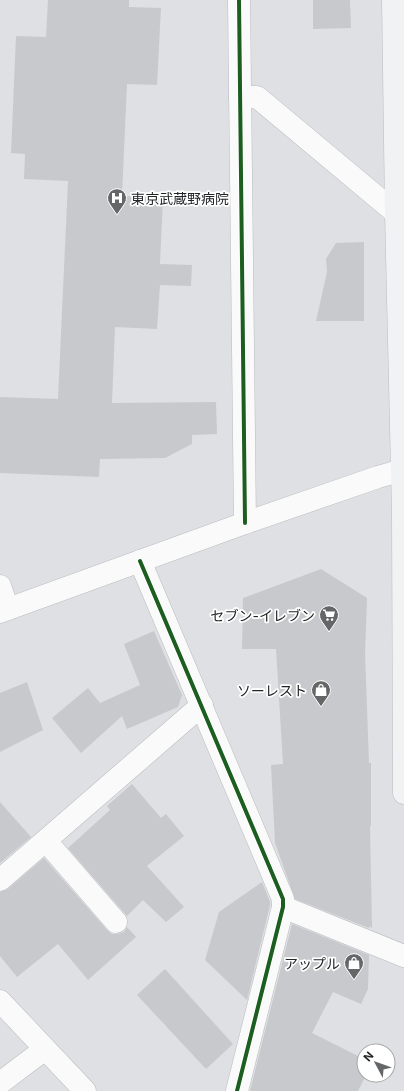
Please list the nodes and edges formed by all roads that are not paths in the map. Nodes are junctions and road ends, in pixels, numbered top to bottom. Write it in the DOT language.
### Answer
graph roads {
  1 [pos="239,0"];
  2 [pos="393,0"];
  3 [pos="240,97"];
  4 [pos="396,213"];
  5 [pos="403,468"];
  6 [pos="245,523"];
  7 [pos="140,561"];
  8 [pos="0,586"];
  9 [pos="4,610"];
  10 [pos="202,705"];
  11 [pos="404,793"];
  12 [pos="46,841"];
  13 [pos="0,880"];
  14 [pos="283,907"];
  15 [pos="116,922"];
  16 [pos="404,956"];
  17 [pos="0,1001"];
  18 [pos="45,1049"];
  19 [pos="0,1083"];
  20 [pos="85,1091"];
  21 [pos="237,1091"];
  1 -- 3 [label="street"];
  2 -- 4 [label="main road"];
  3 -- 4 [label="street"];
  3 -- 6 [label="street"];
  4 -- 5 [label="main road"];
  5 -- 6 [label="street"];
  5 -- 11 [label="main road"];
  6 -- 7 [label="street"];
  7 -- 9 [label="street"];
  7 -- 10 [label="street"];
  8 -- 9 [label="street"];
  10 -- 12 [label="street"];
  10 -- 14 [label="street"];
  12 -- 13 [label="street"];
  12 -- 15 [label="street"];
  14 -- 16 [label="street"];
  14 -- 21 [label="street"];
  17 -- 18 [label="street"];
  18 -- 19 [label="street"];
  18 -- 20 [label="street"];
}
